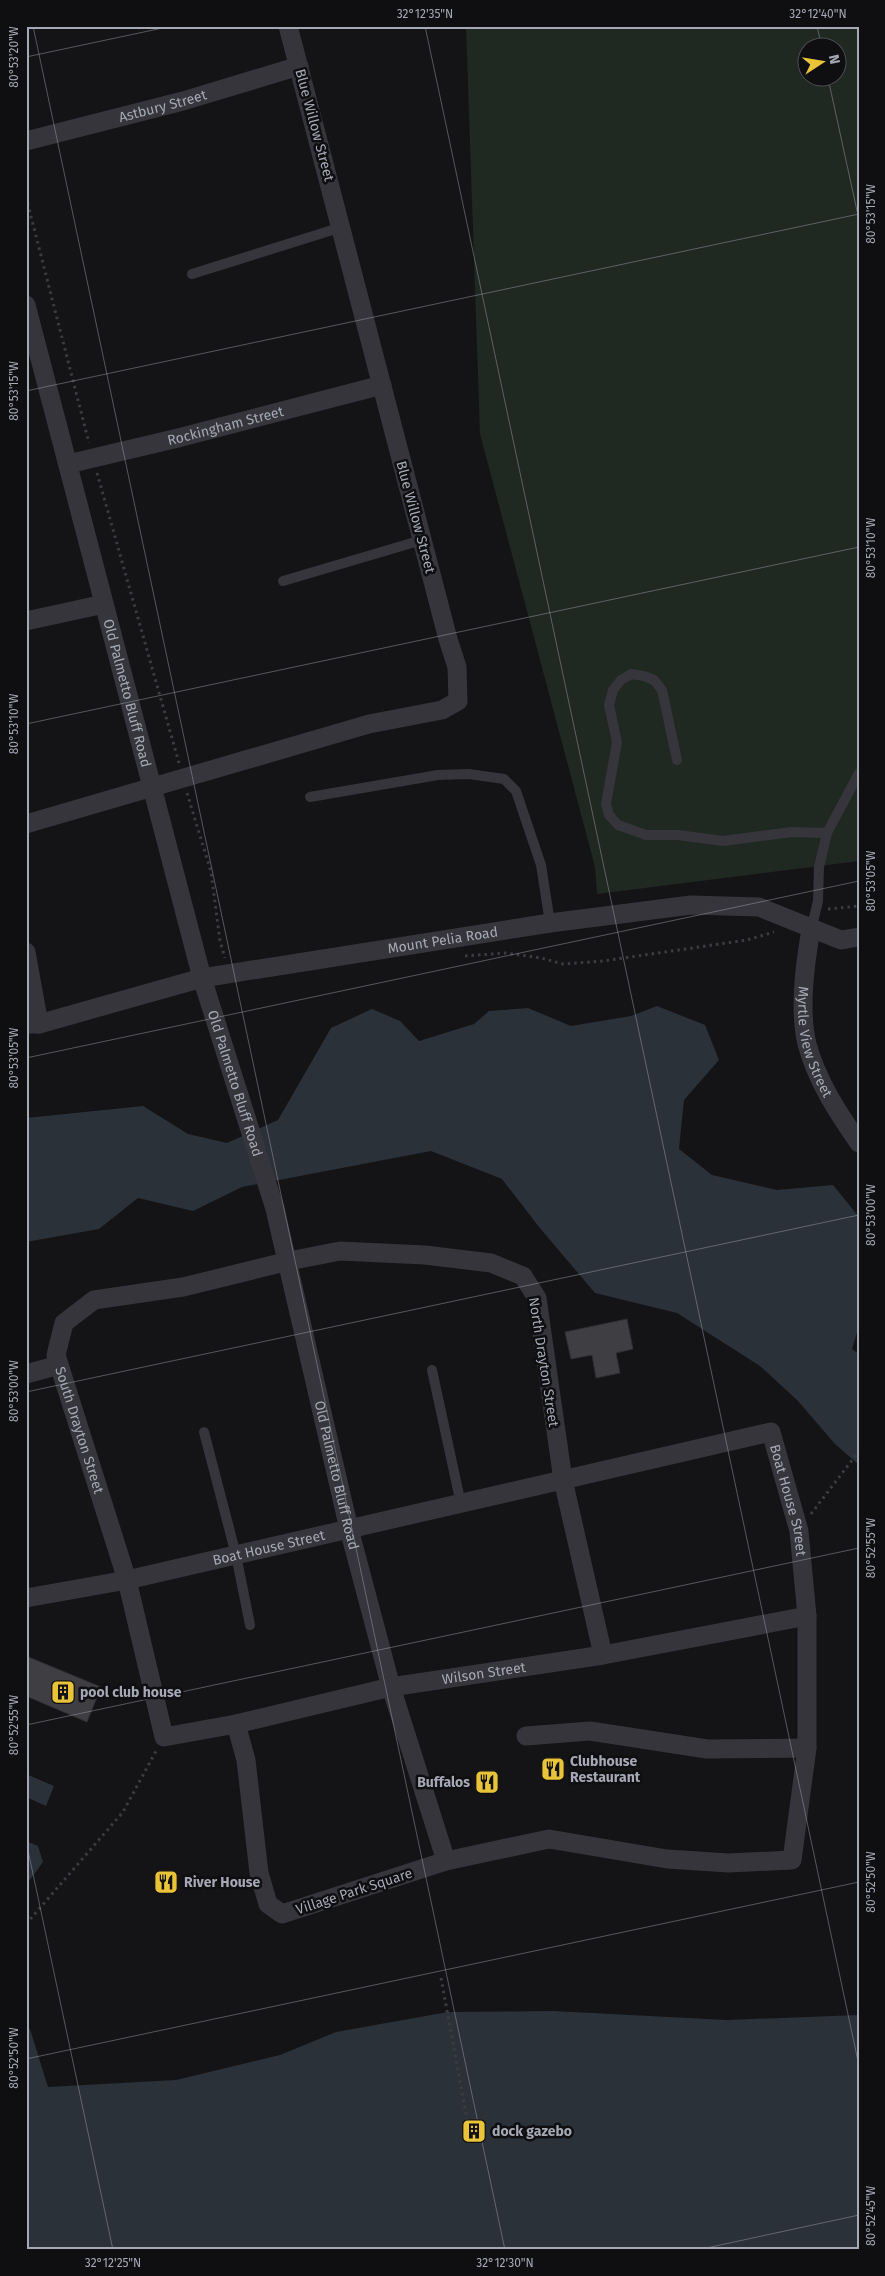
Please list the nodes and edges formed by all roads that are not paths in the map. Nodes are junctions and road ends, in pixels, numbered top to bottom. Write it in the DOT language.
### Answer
graph roads {
  1 [pos="288,26"];
  2 [pos="299,66"];
  3 [pos="26,140"];
  4 [pos="342,227"];
  5 [pos="192,274"];
  6 [pos="26,305"];
  7 [pos="382,385"];
  8 [pos="68,464"];
  9 [pos="422,540"];
  10 [pos="283,581"];
  11 [pos="104,604"];
  12 [pos="26,621"];
  13 [pos="677,760"];
  14 [pos="859,773"];
  15 [pos="152,787"];
  16 [pos="310,797"];
  17 [pos="26,824"];
  18 [pos="827,833"];
  19 [pos="550,923"];
  20 [pos="809,924"];
  21 [pos="859,937"];
  22 [pos="26,952"];
  23 [pos="202,978"];
  24 [pos="33,1024"];
  25 [pos="859,1143"];
  26 [pos="289,1261"];
  27 [pos="59,1365"];
  28 [pos="432,1370"];
  29 [pos="26,1374"];
  30 [pos="204,1432"];
  31 [pos="563,1480"];
  32 [pos="461,1504"];
  33 [pos="349,1529"];
  34 [pos="236,1555"];
  35 [pos="127,1580"];
  36 [pos="26,1598"];
  37 [pos="806,1616"];
  38 [pos="250,1625"];
  39 [pos="603,1655"];
  40 [pos="391,1687"];
  41 [pos="236,1724"];
  42 [pos="526,1736"];
  43 [pos="164,1737"];
  44 [pos="807,1748"];
  45 [pos="446,1861"];
  1 -- 2 [label="street, Blue Willow Street"];
  2 -- 3 [label="street, Astbury Street"];
  2 -- 4 [label="street, Blue Willow Street"];
  4 -- 5 [label="lane"];
  4 -- 7 [label="street, Blue Willow Street"];
  6 -- 8 [label="street, Old Palmetto Bluff Road"];
  7 -- 8 [label="street, Rockingham Street"];
  7 -- 9 [label="street, Blue Willow Street"];
  8 -- 11 [label="street, Old Palmetto Bluff Road"];
  9 -- 10 [label="lane"];
  9 -- 15 [label="street, Blue Willow Street"];
  11 -- 12 [label="street"];
  11 -- 15 [label="street, Old Palmetto Bluff Road"];
  13 -- 18 [label="lane"];
  14 -- 18 [label="lane"];
  15 -- 17 [label="street, Blue Willow Street"];
  15 -- 23 [label="street, Old Palmetto Bluff Road"];
  16 -- 19 [label="lane"];
  18 -- 20 [label="lane"];
  19 -- 20 [label="street, Mount Pelia Road"];
  19 -- 23 [label="street, Mount Pelia Road"];
  20 -- 21 [label="street, Mount Pelia Road"];
  20 -- 25 [label="street, Myrtle View Street"];
  22 -- 24 [label="street"];
  23 -- 24 [label="street, Mount Pelia Road"];
  23 -- 26 [label="street, Old Palmetto Bluff Road"];
  26 -- 27 [label="street, South Drayton Street"];
  26 -- 31 [label="street, North Drayton Street"];
  26 -- 33 [label="street, Old Palmetto Bluff Road"];
  27 -- 29 [label="street"];
  27 -- 35 [label="street, South Drayton Street"];
  28 -- 32 [label="lane"];
  30 -- 34 [label="lane"];
  31 -- 32 [label="street, Boat House Street"];
  31 -- 37 [label="street, Boat House Street"];
  31 -- 39 [label="street, North Drayton Street"];
  32 -- 33 [label="street, Boat House Street"];
  33 -- 34 [label="street, Boat House Street"];
  33 -- 40 [label="street, Old Palmetto Bluff Road"];
  34 -- 35 [label="street, Boat House Street"];
  34 -- 38 [label="lane"];
  35 -- 36 [label="street, Boat House Street"];
  35 -- 43 [label="street, South Drayton Street"];
  37 -- 39 [label="street, Wilson Street"];
  37 -- 44 [label="street, Boat House Street"];
  39 -- 40 [label="street, Wilson Street"];
  40 -- 41 [label="street, Wilson Street"];
  40 -- 45 [label="street, Old Palmetto Bluff Road"];
  41 -- 43 [label="street, Wilson Street"];
  41 -- 45 [label="street, Village Park Square"];
  42 -- 44 [label="street"];
  44 -- 45 [label="street, Boat House Street"];
}
